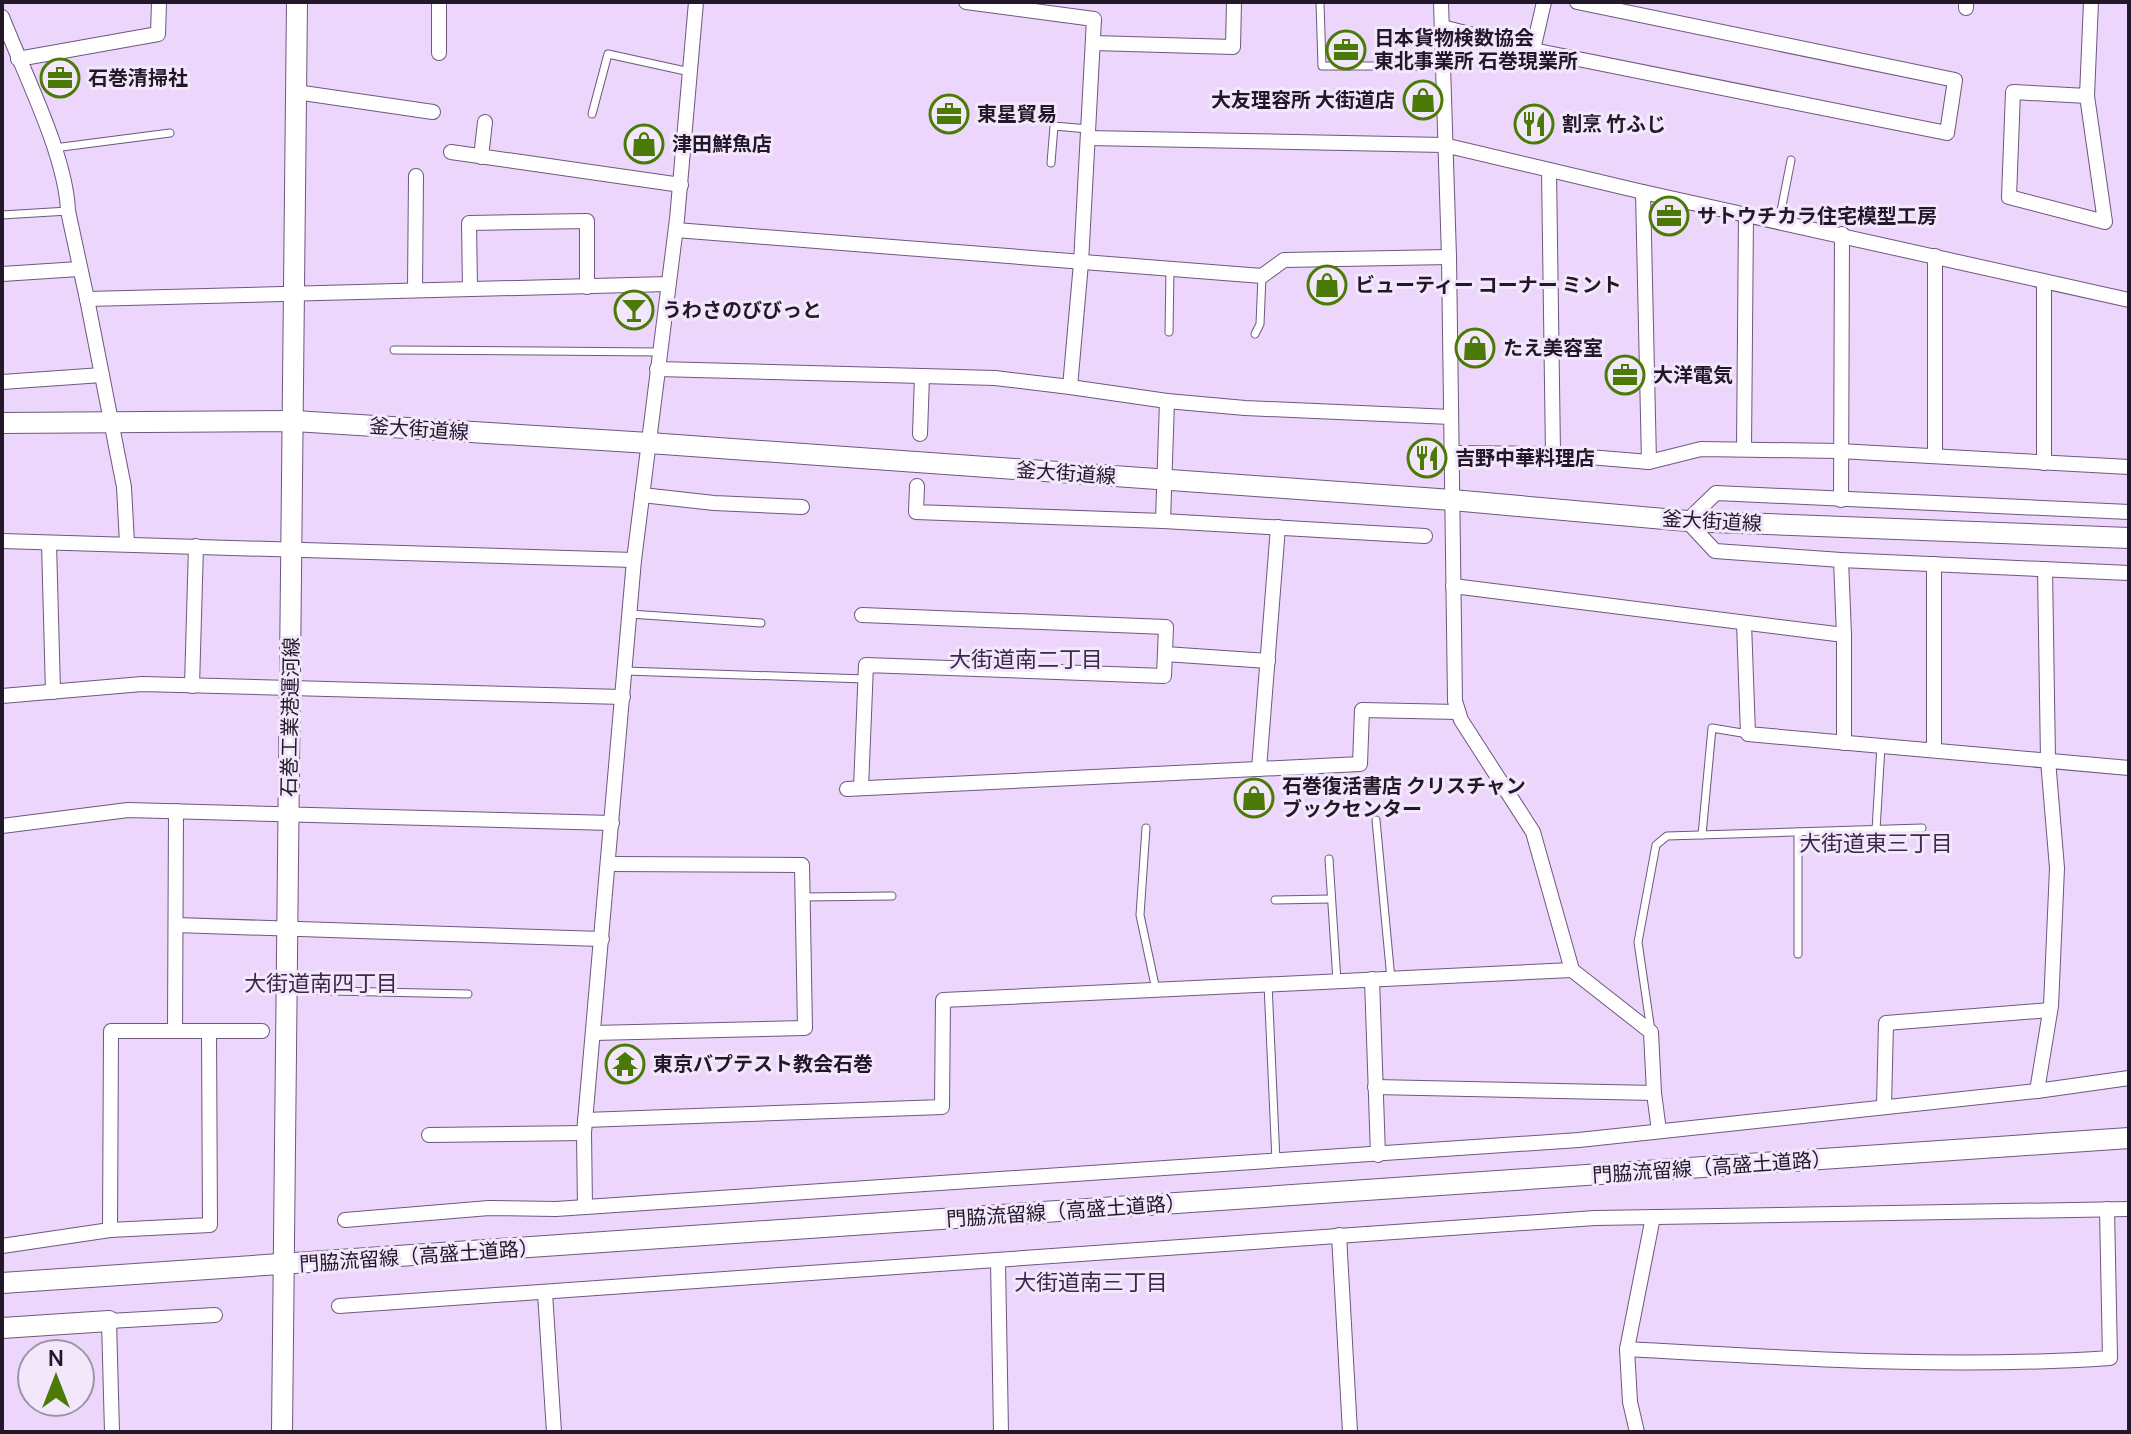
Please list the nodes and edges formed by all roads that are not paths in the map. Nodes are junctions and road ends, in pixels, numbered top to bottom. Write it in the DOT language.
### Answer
graph roads {
  1 [pos="159,2"];
  2 [pos="297,2"];
  3 [pos="439,2"];
  4 [pos="696,2"];
  5 [pos="970,2"];
  6 [pos="1096,2"];
  7 [pos="1234,2"];
  8 [pos="1320,2"];
  9 [pos="1441,2"];
  10 [pos="1544,2"];
  11 [pos="1577,2"];
  12 [pos="2091,2"];
  13 [pos="2,17"];
  14 [pos="1094,19"];
  15 [pos="1442,27"];
  16 [pos="1093,43"];
  17 [pos="1533,50"];
  18 [pos="439,53"];
  19 [pos="18,59"];
  20 [pos="1443,66"];
  21 [pos="691,72"];
  22 [pos="296,92"];
  23 [pos="2087,96"];
  24 [pos="433,112"];
  25 [pos="592,114"];
  26 [pos="485,122"];
  27 [pos="170,133"];
  28 [pos="1088,133"];
  29 [pos="1444,145"];
  30 [pos="54,148"];
  31 [pos="451,152"];
  32 [pos="481,157"];
  33 [pos="1791,160"];
  34 [pos="1051,163"];
  35 [pos="1549,170"];
  36 [pos="416,176"];
  37 [pos="681,185"];
  38 [pos="1643,192"];
  39 [pos="68,211"];
  40 [pos="2,215"];
  41 [pos="1746,215"];
  42 [pos="1779,221"];
  43 [pos="676,230"];
  44 [pos="1842,234"];
  45 [pos="1935,256"];
  46 [pos="1449,257"];
  47 [pos="1081,263"];
  48 [pos="79,269"];
  49 [pos="1170,270"];
  50 [pos="2,274"];
  51 [pos="1262,276"];
  52 [pos="2044,282"];
  53 [pos="668,284"];
  54 [pos="587,287"];
  55 [pos="470,288"];
  56 [pos="415,289"];
  57 [pos="295,293"];
  58 [pos="87,299"];
  59 [pos="2129,300"];
  60 [pos="1169,332"];
  61 [pos="1255,334"];
  62 [pos="394,350"];
  63 [pos="660,352"];
  64 [pos="657,369"];
  65 [pos="102,375"];
  66 [pos="922,376"];
  67 [pos="2,382"];
  68 [pos="1070,387"];
  69 [pos="1167,401"];
  70 [pos="1451,417"];
  71 [pos="294,421"];
  72 [pos="110,422"];
  73 [pos="2,423"];
  74 [pos="920,434"];
  75 [pos="649,443"];
  76 [pos="1744,449"];
  77 [pos="1839,451"];
  78 [pos="1452,453"];
  79 [pos="1553,454"];
  80 [pos="1935,456"];
  81 [pos="1649,462"];
  82 [pos="2044,463"];
  83 [pos="2129,467"];
  84 [pos="1166,480"];
  85 [pos="917,486"];
  86 [pos="642,495"];
  87 [pos="1452,500"];
  88 [pos="1841,500"];
  89 [pos="802,507"];
  90 [pos="2129,512"];
  91 [pos="1163,521"];
  92 [pos="1687,521"];
  93 [pos="1278,527"];
  94 [pos="1425,536"];
  95 [pos="2129,538"];
  96 [pos="2,541"];
  97 [pos="49,543"];
  98 [pos="127,543"];
  99 [pos="196,546"];
  100 [pos="292,551"];
  101 [pos="634,560"];
  102 [pos="1841,560"];
  103 [pos="1934,564"];
  104 [pos="2045,569"];
  105 [pos="2129,573"];
  106 [pos="1453,586"];
  107 [pos="630,614"];
  108 [pos="862,615"];
  109 [pos="761,623"];
  110 [pos="1744,623"];
  111 [pos="1844,635"];
  112 [pos="1165,654"];
  113 [pos="1268,661"];
  114 [pos="625,671"];
  115 [pos="865,679"];
  116 [pos="192,686"];
  117 [pos="290,688"];
  118 [pos="53,692"];
  119 [pos="2,696"];
  120 [pos="623,697"];
  121 [pos="1458,712"];
  122 [pos="1748,734"];
  123 [pos="1844,743"];
  124 [pos="1881,746"];
  125 [pos="1934,750"];
  126 [pos="2048,760"];
  127 [pos="2129,768"];
  128 [pos="1259,769"];
  129 [pos="176,811"];
  130 [pos="288,815"];
  131 [pos="1376,820"];
  132 [pos="612,823"];
  133 [pos="2,826"];
  134 [pos="1146,828"];
  135 [pos="1922,828"];
  136 [pos="1876,830"];
  137 [pos="1798,832"];
  138 [pos="1702,835"];
  139 [pos="1329,859"];
  140 [pos="609,864"];
  141 [pos="892,896"];
  142 [pos="802,897"];
  143 [pos="1331,899"];
  144 [pos="1275,900"];
  145 [pos="176,925"];
  146 [pos="287,928"];
  147 [pos="602,939"];
  148 [pos="1798,954"];
  149 [pos="1572,970"];
  150 [pos="1372,979"];
  151 [pos="1391,979"];
  152 [pos="1337,981"];
  153 [pos="1268,984"];
  154 [pos="286,989"];
  155 [pos="1156,990"];
  156 [pos="468,994"];
  157 [pos="2050,1010"];
  158 [pos="175,1031"];
  159 [pos="209,1031"];
  160 [pos="262,1031"];
  161 [pos="1651,1032"];
  162 [pos="593,1033"];
  163 [pos="2129,1078"];
  164 [pos="1375,1087"];
  165 [pos="2037,1091"];
  166 [pos="1654,1093"];
  167 [pos="1884,1106"];
  168 [pos="585,1126"];
  169 [pos="1659,1131"];
  170 [pos="429,1135"];
  171 [pos="2129,1138"];
  172 [pos="1378,1155"];
  173 [pos="1276,1161"];
  174 [pos="585,1207"];
  175 [pos="2107,1209"];
  176 [pos="2129,1209"];
  177 [pos="1653,1217"];
  178 [pos="345,1220"];
  179 [pos="110,1230"];
  180 [pos="1339,1235"];
  181 [pos="2,1246"];
  182 [pos="998,1261"];
  183 [pos="282,1265"];
  184 [pos="2,1283"];
  185 [pos="545,1293"];
  186 [pos="339,1306"];
  187 [pos="215,1315"];
  188 [pos="109,1321"];
  189 [pos="2,1328"];
  190 [pos="1627,1349"];
  191 [pos="112,1432"];
  192 [pos="282,1432"];
  193 [pos="554,1432"];
  194 [pos="1001,1432"];
  195 [pos="1350,1432"];
  196 [pos="1637,1432"];
  1 -- 19 [label="street"];
  2 -- 22 [label="street, 石巻工業港運河線"];
  3 -- 18 [label="street"];
  4 -- 21 [label="street"];
  5 -- 14 [label="street"];
  6 -- 14 [label="street"];
  7 -- 16 [label="street"];
  8 -- 20 [label="lane"];
  9 -- 15 [label="street"];
  10 -- 17 [label="street"];
  11 -- 17 [label="street"];
  12 -- 23 [label="street"];
  13 -- 19 [label="street"];
  14 -- 16 [label="street"];
  15 -- 17 [label="street"];
  15 -- 20 [label="street"];
  16 -- 28 [label="street"];
  19 -- 30 [label="street"];
  20 -- 29 [label="street"];
  21 -- 25 [label="lane"];
  21 -- 37 [label="street"];
  22 -- 24 [label="street"];
  22 -- 57 [label="street, 石巻工業港運河線"];
  23 -- 23 [label="street"];
  26 -- 32 [label="street"];
  27 -- 30 [label="lane"];
  28 -- 29 [label="street"];
  28 -- 34 [label="lane"];
  28 -- 47 [label="street"];
  29 -- 35 [label="street"];
  29 -- 46 [label="street"];
  30 -- 39 [label="street"];
  31 -- 32 [label="street"];
  32 -- 37 [label="street"];
  33 -- 42 [label="lane"];
  35 -- 38 [label="street"];
  35 -- 79 [label="street"];
  36 -- 56 [label="street"];
  37 -- 43 [label="street"];
  38 -- 41 [label="street"];
  38 -- 81 [label="street"];
  39 -- 40 [label="lane"];
  39 -- 48 [label="street"];
  41 -- 42 [label="street"];
  41 -- 76 [label="street"];
  42 -- 44 [label="street"];
  43 -- 47 [label="street"];
  43 -- 53 [label="street"];
  44 -- 45 [label="street"];
  44 -- 77 [label="street"];
  45 -- 52 [label="street"];
  45 -- 80 [label="street"];
  46 -- 51 [label="street"];
  46 -- 70 [label="street"];
  47 -- 49 [label="street"];
  47 -- 68 [label="street"];
  48 -- 50 [label="street"];
  48 -- 58 [label="street"];
  49 -- 51 [label="street"];
  49 -- 60 [label="lane"];
  51 -- 61 [label="lane"];
  52 -- 59 [label="street"];
  52 -- 82 [label="street"];
  53 -- 54 [label="street"];
  53 -- 63 [label="street"];
  54 -- 55 [label="street"];
  54 -- 55 [label="street"];
  55 -- 56 [label="street"];
  56 -- 57 [label="street"];
  57 -- 58 [label="street"];
  57 -- 71 [label="street, 石巻工業港運河線"];
  58 -- 65 [label="street"];
  62 -- 63 [label="lane"];
  63 -- 64 [label="street"];
  64 -- 66 [label="street"];
  64 -- 75 [label="street"];
  65 -- 67 [label="street"];
  65 -- 72 [label="street"];
  66 -- 68 [label="street"];
  66 -- 74 [label="street"];
  68 -- 69 [label="street"];
  69 -- 70 [label="street"];
  69 -- 84 [label="street"];
  70 -- 78 [label="street"];
  71 -- 72 [label="street, 釜大街道線"];
  71 -- 75 [label="street, 釜大街道線"];
  71 -- 100 [label="street, 石巻工業港運河線"];
  72 -- 73 [label="street, 釜大街道線"];
  72 -- 98 [label="street"];
  75 -- 84 [label="street, 釜大街道線"];
  75 -- 86 [label="street"];
  76 -- 77 [label="street"];
  76 -- 81 [label="street"];
  77 -- 80 [label="street"];
  77 -- 88 [label="street"];
  78 -- 79 [label="street"];
  78 -- 87 [label="street"];
  79 -- 81 [label="street"];
  80 -- 82 [label="street"];
  82 -- 83 [label="street"];
  84 -- 87 [label="street, 釜大街道線"];
  84 -- 91 [label="street"];
  85 -- 91 [label="street"];
  86 -- 89 [label="street"];
  86 -- 101 [label="street"];
  87 -- 92 [label="street, 釜大街道線"];
  87 -- 106 [label="street"];
  88 -- 90 [label="street"];
  88 -- 92 [label="street"];
  91 -- 93 [label="street"];
  92 -- 95 [label="street, 釜大街道線"];
  92 -- 102 [label="street"];
  93 -- 94 [label="street"];
  93 -- 113 [label="street"];
  96 -- 97 [label="street"];
  97 -- 98 [label="street"];
  97 -- 118 [label="street"];
  98 -- 99 [label="street"];
  99 -- 100 [label="street"];
  99 -- 116 [label="street"];
  100 -- 101 [label="street"];
  100 -- 117 [label="street, 石巻工業港運河線"];
  101 -- 107 [label="street"];
  102 -- 103 [label="street"];
  102 -- 111 [label="street"];
  103 -- 104 [label="street"];
  103 -- 125 [label="street"];
  104 -- 105 [label="street"];
  104 -- 126 [label="street"];
  106 -- 110 [label="street"];
  106 -- 121 [label="street"];
  107 -- 109 [label="lane"];
  107 -- 114 [label="street"];
  108 -- 112 [label="street"];
  110 -- 111 [label="street"];
  110 -- 122 [label="street"];
  111 -- 123 [label="street"];
  112 -- 113 [label="street"];
  112 -- 115 [label="street"];
  113 -- 128 [label="street"];
  114 -- 115 [label="lane"];
  114 -- 120 [label="street"];
  115 -- 128 [label="street"];
  116 -- 117 [label="street"];
  116 -- 118 [label="street"];
  117 -- 120 [label="street"];
  117 -- 130 [label="street, 石巻工業港運河線"];
  118 -- 119 [label="street"];
  120 -- 132 [label="street"];
  121 -- 128 [label="street"];
  121 -- 149 [label="street"];
  122 -- 123 [label="street"];
  122 -- 138 [label="lane"];
  123 -- 124 [label="street"];
  124 -- 125 [label="street"];
  124 -- 136 [label="lane"];
  125 -- 126 [label="street"];
  126 -- 127 [label="street"];
  126 -- 157 [label="street"];
  129 -- 130 [label="street"];
  129 -- 133 [label="street"];
  129 -- 145 [label="street"];
  130 -- 132 [label="street"];
  130 -- 146 [label="street, 石巻工業港運河線"];
  131 -- 151 [label="lane"];
  132 -- 140 [label="street"];
  134 -- 155 [label="lane"];
  135 -- 136 [label="lane"];
  136 -- 137 [label="lane"];
  137 -- 138 [label="lane"];
  137 -- 148 [label="lane"];
  138 -- 161 [label="lane"];
  139 -- 143 [label="lane"];
  140 -- 142 [label="street"];
  140 -- 147 [label="street"];
  141 -- 142 [label="lane"];
  142 -- 162 [label="street"];
  143 -- 144 [label="lane"];
  143 -- 152 [label="lane"];
  145 -- 146 [label="street"];
  145 -- 158 [label="street"];
  146 -- 147 [label="street"];
  146 -- 154 [label="street, 石巻工業港運河線"];
  147 -- 162 [label="street"];
  149 -- 151 [label="street"];
  149 -- 161 [label="street"];
  150 -- 151 [label="street"];
  150 -- 152 [label="street"];
  150 -- 164 [label="street"];
  152 -- 153 [label="street"];
  153 -- 155 [label="street"];
  153 -- 173 [label="lane"];
  154 -- 156 [label="lane"];
  154 -- 183 [label="street, 石巻工業港運河線"];
  155 -- 168 [label="street"];
  157 -- 165 [label="street"];
  157 -- 167 [label="street"];
  158 -- 159 [label="street"];
  158 -- 179 [label="street"];
  159 -- 160 [label="street"];
  159 -- 179 [label="street"];
  161 -- 166 [label="street"];
  162 -- 168 [label="street"];
  163 -- 165 [label="street"];
  164 -- 166 [label="street"];
  164 -- 172 [label="street"];
  165 -- 167 [label="street"];
  166 -- 169 [label="street"];
  167 -- 169 [label="street"];
  168 -- 170 [label="street"];
  168 -- 174 [label="street"];
  169 -- 172 [label="street"];
  171 -- 183 [label="street, 門脇流留線（高盛土道路）"];
  172 -- 173 [label="street"];
  173 -- 174 [label="street"];
  174 -- 178 [label="street"];
  175 -- 176 [label="street"];
  175 -- 177 [label="street"];
  175 -- 190 [label="street"];
  177 -- 180 [label="street"];
  177 -- 190 [label="street"];
  179 -- 181 [label="street"];
  180 -- 182 [label="street"];
  180 -- 195 [label="street"];
  182 -- 185 [label="street"];
  182 -- 194 [label="street"];
  183 -- 184 [label="street, 門脇流留線（高盛土道路）"];
  183 -- 192 [label="street, 石巻工業港運河線"];
  185 -- 186 [label="street"];
  185 -- 193 [label="street"];
  187 -- 188 [label="street"];
  188 -- 189 [label="street"];
  188 -- 191 [label="street"];
  190 -- 196 [label="street"];
}
